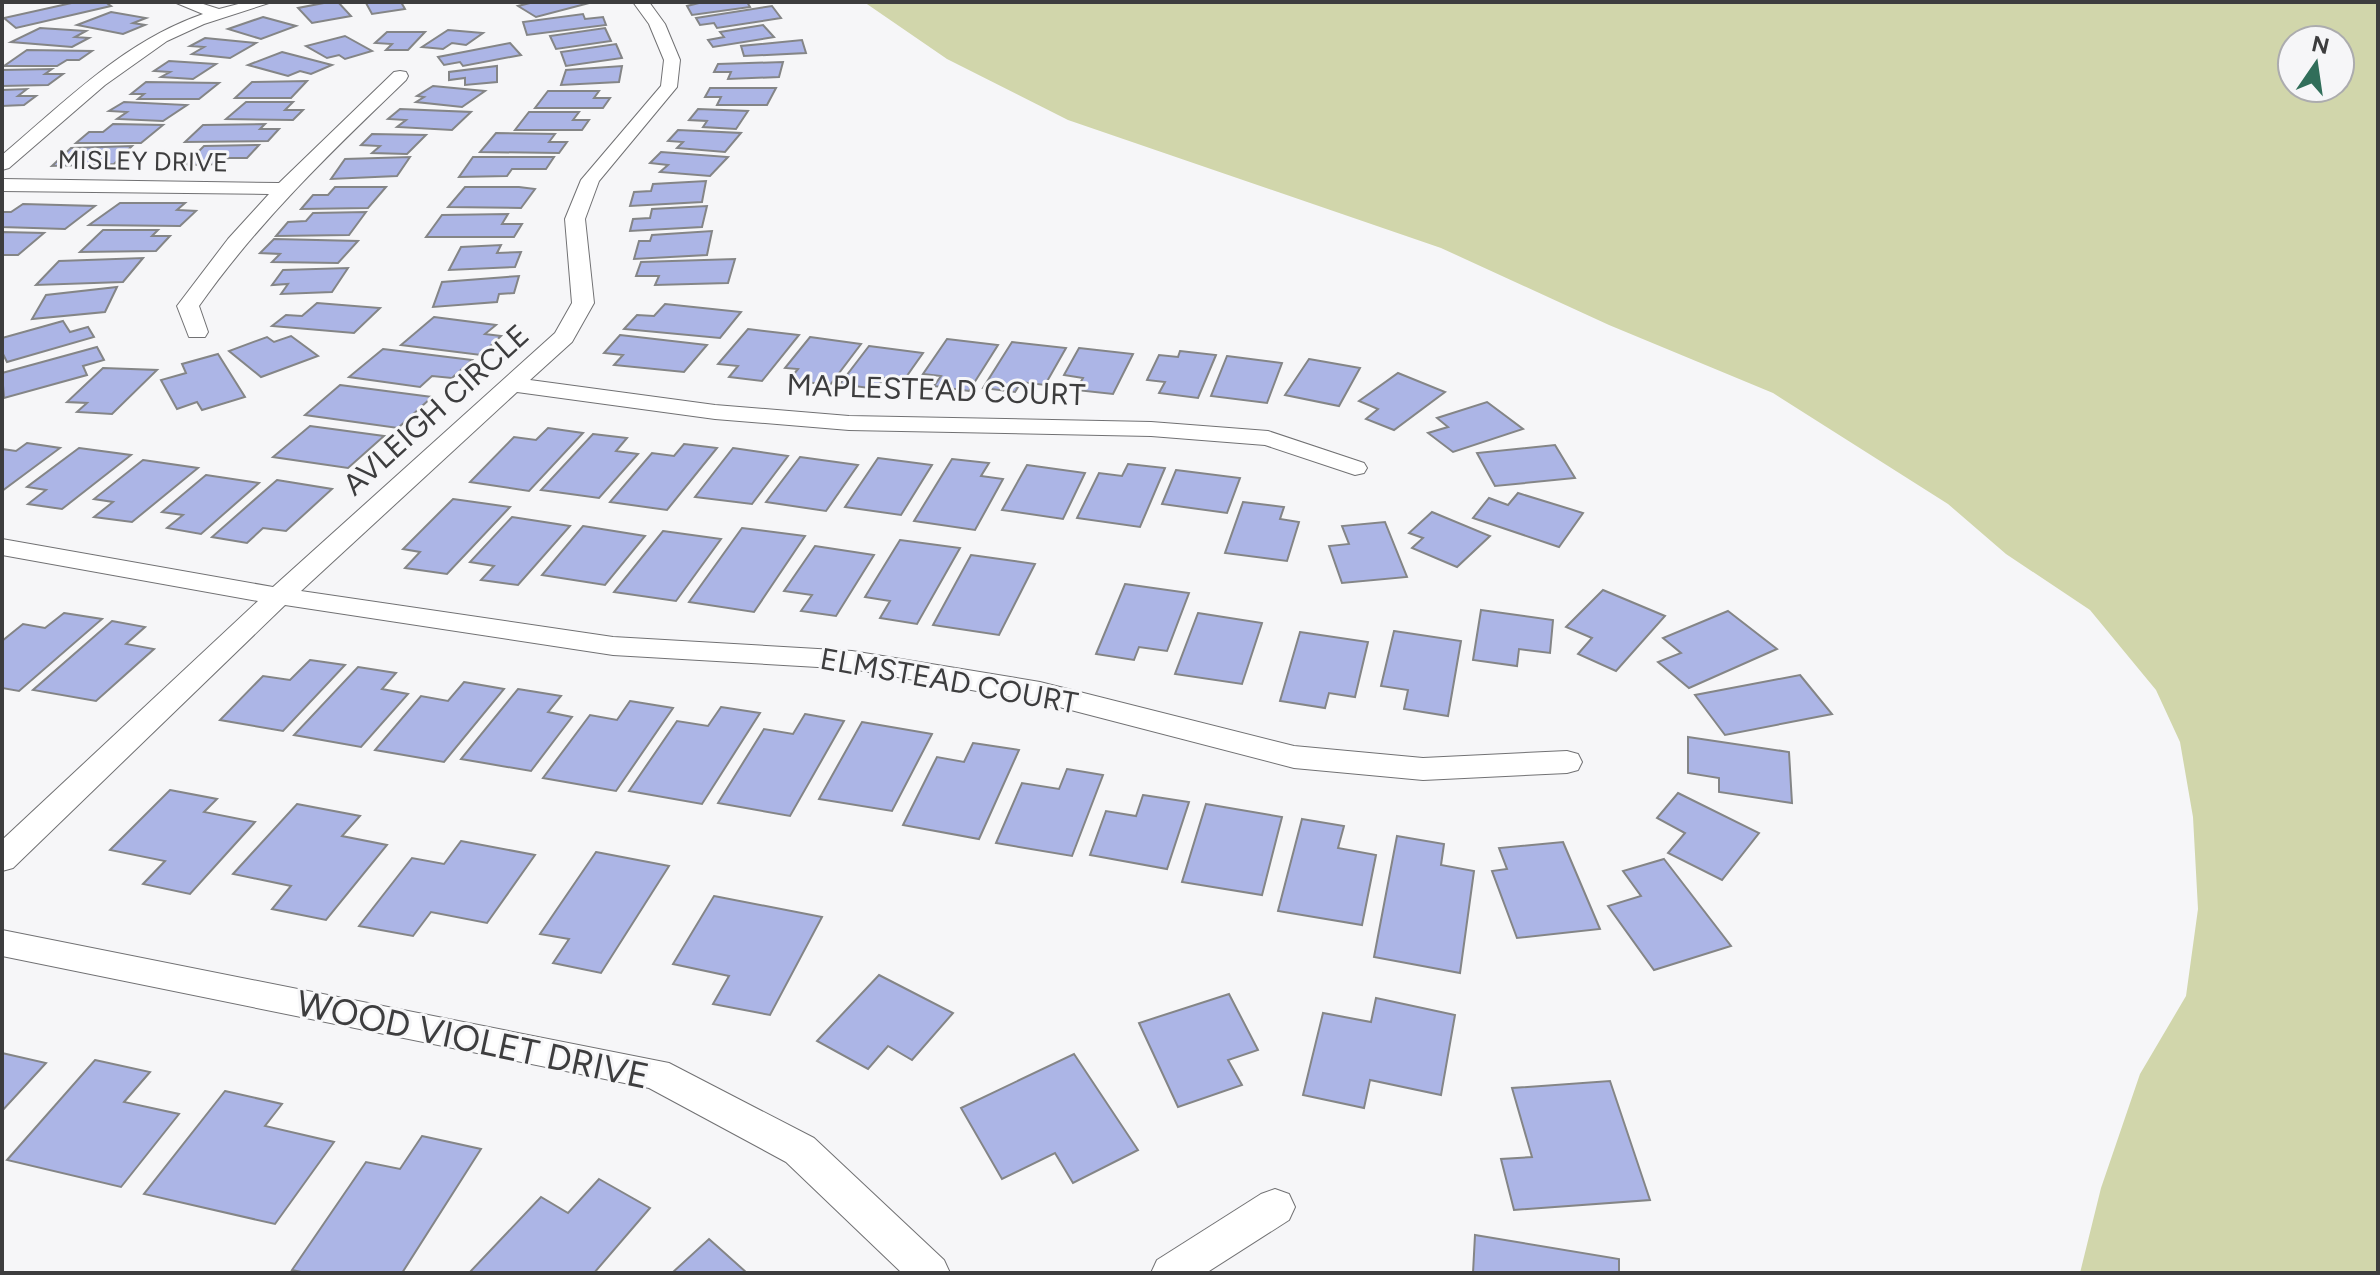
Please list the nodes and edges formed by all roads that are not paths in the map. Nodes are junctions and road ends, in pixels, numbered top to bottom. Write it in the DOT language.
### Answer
graph roads {
  1 [pos="182,2"];
  2 [pos="264,2"];
  3 [pos="641,2"];
  4 [pos="218,14"];
  5 [pos="400,76"];
  6 [pos="2,164"];
  7 [pos="2,185"];
  8 [pos="284,189"];
  9 [pos="197,332"];
  10 [pos="512,384"];
  11 [pos="1355,468"];
  12 [pos="2,547"];
  13 [pos="279,596"];
  14 [pos="1567,762"];
  15 [pos="2,859"];
  16 [pos="2,943"];
  17 [pos="1275,1207"];
  18 [pos="930,1273"];
  19 [pos="1171,1273"];
  1 -- 4 [label="street"];
  2 -- 4 [label="street"];
  3 -- 10 [label="street, AVLEIGH CIRCLE"];
  4 -- 6 [label="street"];
  5 -- 8 [label="street"];
  7 -- 8 [label="street, MISLEY DRIVE"];
  8 -- 9 [label="street"];
  10 -- 11 [label="street, MAPLESTEAD COURT"];
  10 -- 13 [label="street, AVLEIGH CIRCLE"];
  12 -- 13 [label="street"];
  13 -- 14 [label="street, ELMSTEAD COURT"];
  13 -- 15 [label="street, AVLEIGH CIRCLE"];
  16 -- 18 [label="street, WOOD VIOLET DRIVE"];
  17 -- 19 [label="street"];
}
